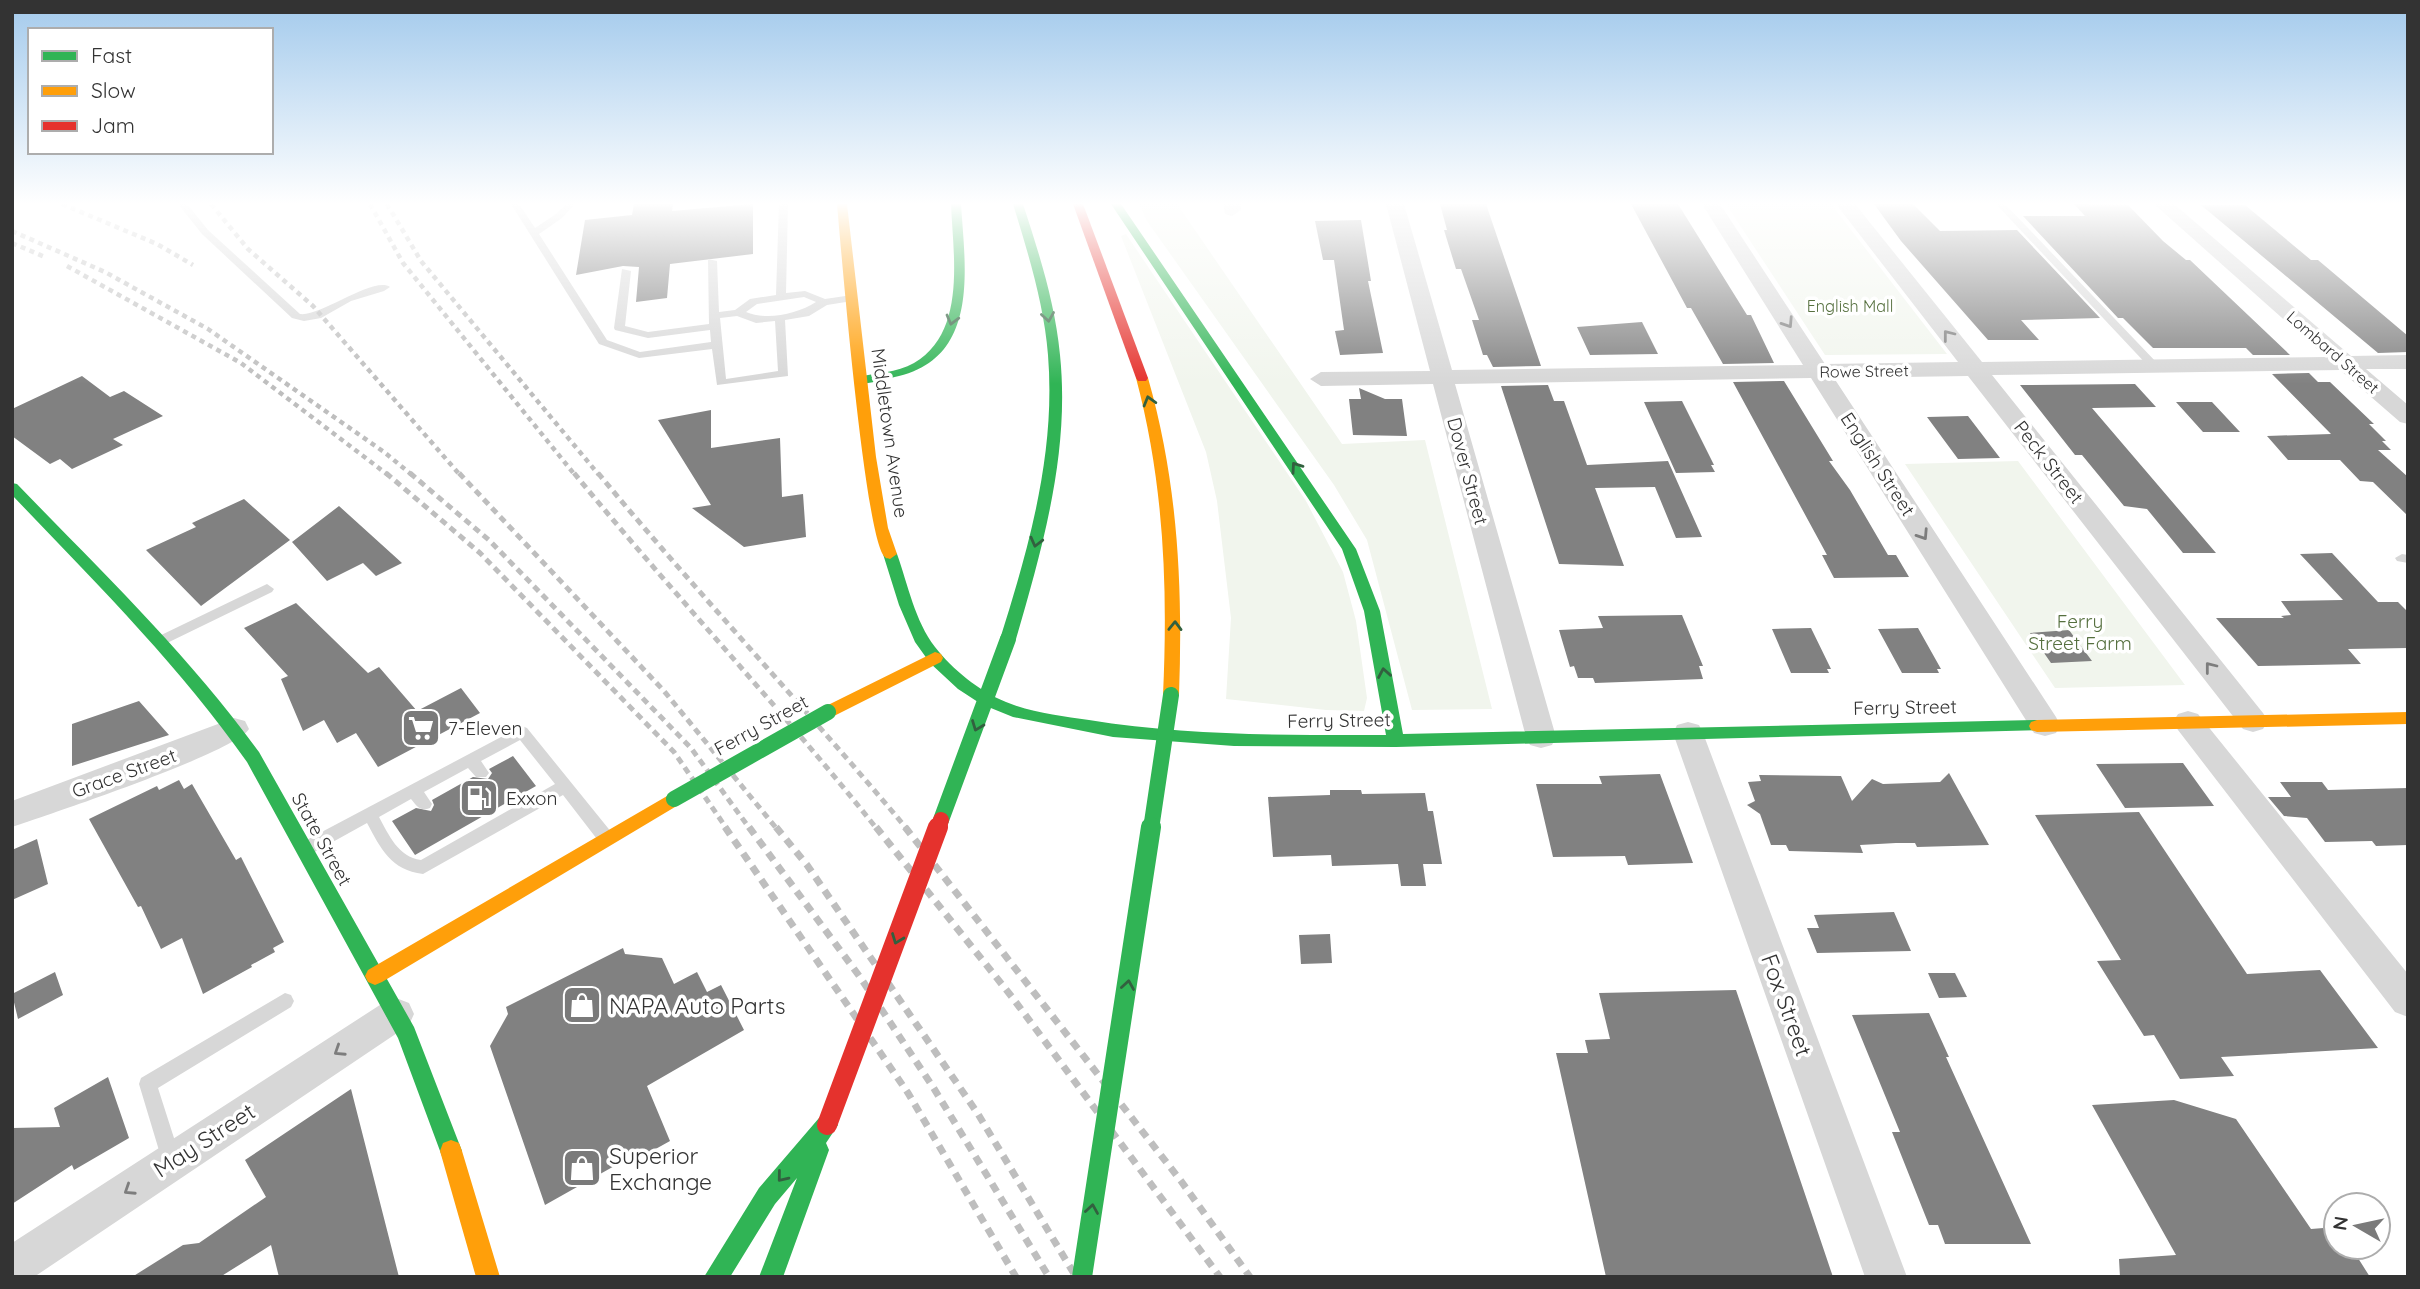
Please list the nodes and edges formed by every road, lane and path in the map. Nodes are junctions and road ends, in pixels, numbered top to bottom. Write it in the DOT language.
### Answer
graph roads {
  1 [pos="240,264"];
  2 [pos="553,264"];
  3 [pos="712,264"];
  4 [pos="782,264"];
  5 [pos="848,264"];
  6 [pos="956,264"];
  7 [pos="1035,264"];
  8 [pos="1100,264"];
  9 [pos="1157,264"];
  10 [pos="1411,264"];
  11 [pos="1750,264"];
  12 [pos="1892,264"];
  13 [pos="2057,264"];
  14 [pos="2232,264"];
  15 [pos="626,271"];
  16 [pos="385,287"];
  17 [pos="781,298"];
  18 [pos="852,299"];
  19 [pos="824,302"];
  20 [pos="738,313"];
  21 [pos="780,317"];
  22 [pos="715,321"];
  23 [pos="716,345"];
  24 [pos="2408,362"];
  25 [pos="2346,363"];
  26 [pos="2154,366"];
  27 [pos="1975,369"];
  28 [pos="1819,371"];
  29 [pos="1442,377"];
  30 [pos="1321,379"];
  31 [pos="861,380"];
  32 [pos="2408,418"];
  33 [pos="12,487"];
  34 [pos="267,589"];
  35 [pos="159,641"];
  36 [pos="935,657"];
  37 [pos="2408,718"];
  38 [pos="2253,721"];
  39 [pos="2188,722"];
  40 [pos="2045,725"];
  41 [pos="234,729"];
  42 [pos="1688,733"];
  43 [pos="1541,737"];
  44 [pos="1396,741"];
  45 [pos="565,786"];
  46 [pos="414,791"];
  47 [pos="424,804"];
  48 [pos="12,814"];
  49 [pos="370,814"];
  50 [pos="607,839"];
  51 [pos="304,850"];
  52 [pos="375,976"];
  53 [pos="285,1001"];
  54 [pos="2408,1001"];
  55 [pos="396,1014"];
  56 [pos="827,1125"];
  57 [pos="172,1162"];
  58 [pos="12,1267"];
  59 [pos="488,1277"];
  60 [pos="716,1277"];
  61 [pos="771,1277"];
  62 [pos="1082,1277"];
  63 [pos="1885,1277"];
  1 -- 16 [label="lane"];
  2 -- 23 [label="lane"];
  3 -- 22 [label="lane"];
  4 -- 17 [label="lane"];
  5 -- 18 [label="main road, Middletown Avenue"];
  6 -- 31 [label="main road, one-way"];
  7 -- 56 [label="main road, one-way, bridge"];
  62 -- 8 [label="main road, one-way, bridge"];
  44 -- 9 [label="main road, one-way"];
  10 -- 29 [label="street, Dover Street"];
  11 -- 28 [label="street, English Street, one-way"];
  27 -- 12 [label="street, Peck Street, one-way"];
  13 -- 26 [label="lane"];
  14 -- 25 [label="street, Lombard Street"];
  15 -- 22 [label="lane"];
  17 -- 19 [label="lane"];
  17 -- 20 [label="lane"];
  18 -- 19 [label="lane"];
  18 -- 31 [label="main road, Middletown Avenue"];
  19 -- 21 [label="lane"];
  20 -- 21 [label="lane"];
  20 -- 22 [label="lane"];
  21 -- 23 [label="lane"];
  22 -- 23 [label="lane"];
  24 -- 25 [label="street, Rowe Street"];
  25 -- 26 [label="street, Rowe Street"];
  25 -- 32 [label="street, Lombard Street"];
  26 -- 27 [label="street, Rowe Street"];
  27 -- 28 [label="street, Rowe Street"];
  38 -- 27 [label="street, Peck Street, one-way"];
  28 -- 29 [label="street, Rowe Street"];
  28 -- 40 [label="street, English Street, one-way"];
  29 -- 30 [label="street, Rowe Street"];
  29 -- 43 [label="street, Dover Street"];
  31 -- 36 [label="main road, Middletown Avenue"];
  33 -- 35 [label="main road, State Street"];
  34 -- 35 [label="lane"];
  35 -- 41 [label="main road, State Street"];
  36 -- 44 [label="main road, Ferry Street"];
  36 -- 50 [label="main road, Ferry Street, bridge"];
  37 -- 38 [label="main road, Ferry Street"];
  38 -- 39 [label="main road, Ferry Street"];
  39 -- 40 [label="main road, Ferry Street"];
  39 -- 54 [label="street"];
  40 -- 42 [label="main road, Ferry Street"];
  41 -- 48 [label="street, Grace Street"];
  41 -- 51 [label="main road, State Street"];
  42 -- 43 [label="main road, Ferry Street"];
  42 -- 63 [label="street, Fox Street"];
  43 -- 44 [label="main road, Ferry Street"];
  45 -- 46 [label="lane"];
  45 -- 49 [label="lane"];
  45 -- 50 [label="lane"];
  46 -- 47 [label="lane"];
  46 -- 49 [label="lane"];
  49 -- 51 [label="lane"];
  50 -- 52 [label="main road, Ferry Street"];
  51 -- 52 [label="main road, State Street"];
  52 -- 55 [label="main road, State Street"];
  53 -- 57 [label="lane"];
  55 -- 57 [label="street, May Street, one-way"];
  55 -- 59 [label="main road, State Street"];
  56 -- 60 [label="main road, one-way"];
  56 -- 61 [label="main road"];
  57 -- 58 [label="street, May Street, one-way"];
}
